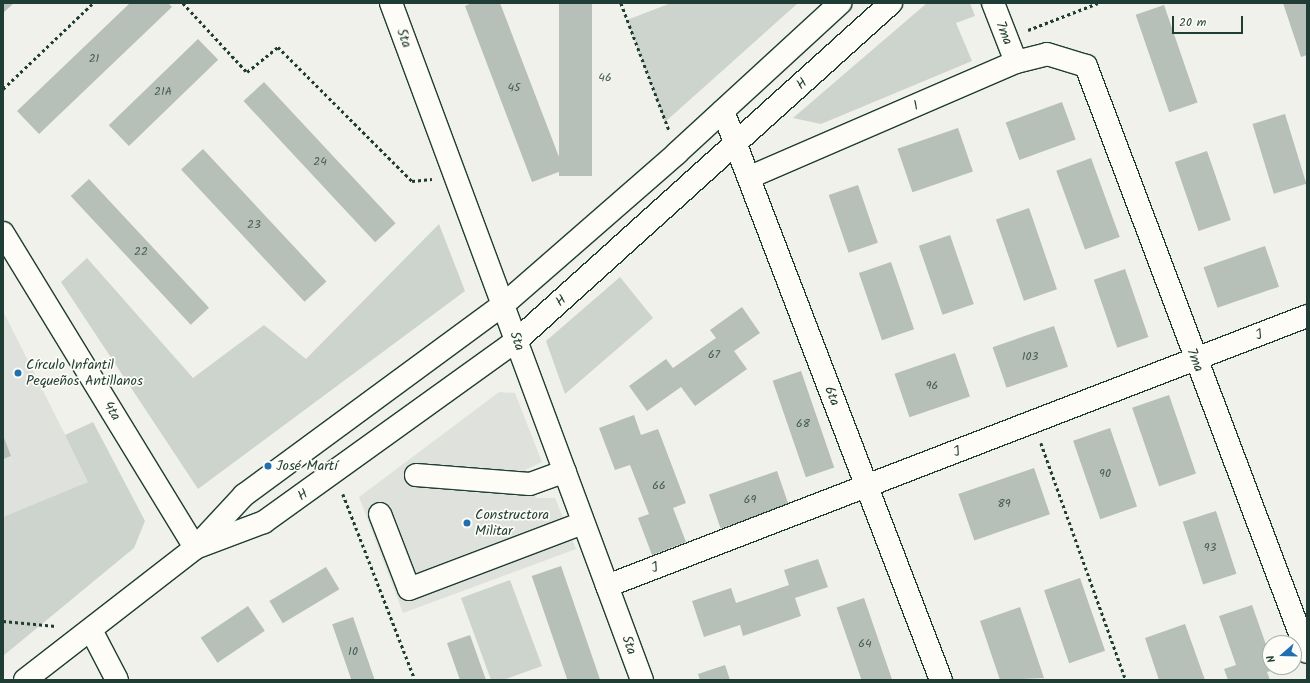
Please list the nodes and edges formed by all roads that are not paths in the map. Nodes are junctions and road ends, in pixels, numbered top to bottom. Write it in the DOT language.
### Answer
graph roads {
  1 [pos="391,3"];
  2 [pos="840,3"];
  3 [pos="891,3"];
  4 [pos="993,3"];
  5 [pos="1016,62"];
  6 [pos="1086,66"];
  7 [pos="723,111"];
  8 [pos="736,145"];
  9 [pos="750,178"];
  10 [pos="3,234"];
  11 [pos="503,305"];
  12 [pos="1307,316"];
  13 [pos="516,341"];
  14 [pos="1196,360"];
  15 [pos="565,471"];
  16 [pos="416,475"];
  17 [pos="867,486"];
  18 [pos="380,514"];
  19 [pos="583,522"];
  20 [pos="195,548"];
  21 [pos="607,586"];
  22 [pos="91,630"];
  23 [pos="1307,652"];
  24 [pos="25,680"];
  25 [pos="117,680"];
  26 [pos="642,680"];
  27 [pos="941,680"];
  1 -- 11 [label="street, 5ta"];
  2 -- 7 [label="street, H"];
  3 -- 8 [label="street, H"];
  4 -- 5 [label="street, 7ma"];
  5 -- 6 [label="street, I"];
  5 -- 9 [label="street, I"];
  6 -- 14 [label="street, 7ma"];
  7 -- 8 [label="street, 6ta"];
  7 -- 11 [label="street, H"];
  8 -- 9 [label="street, 6ta"];
  8 -- 13 [label="street, H"];
  9 -- 17 [label="street, 6ta"];
  10 -- 20 [label="street, 4ta"];
  11 -- 13 [label="street, 5ta"];
  11 -- 20 [label="street, H"];
  12 -- 14 [label="street, J"];
  13 -- 15 [label="street, 5ta"];
  13 -- 20 [label="street, H"];
  14 -- 17 [label="street, J"];
  14 -- 23 [label="street, 7ma"];
  15 -- 16 [label="street"];
  15 -- 19 [label="street, 5ta"];
  17 -- 21 [label="street, J"];
  17 -- 27 [label="street, 6ta"];
  18 -- 19 [label="street"];
  19 -- 21 [label="street, 5ta"];
  20 -- 22 [label="street, H"];
  21 -- 26 [label="street, 5ta"];
  22 -- 24 [label="street, H"];
  22 -- 25 [label="street"];
}
